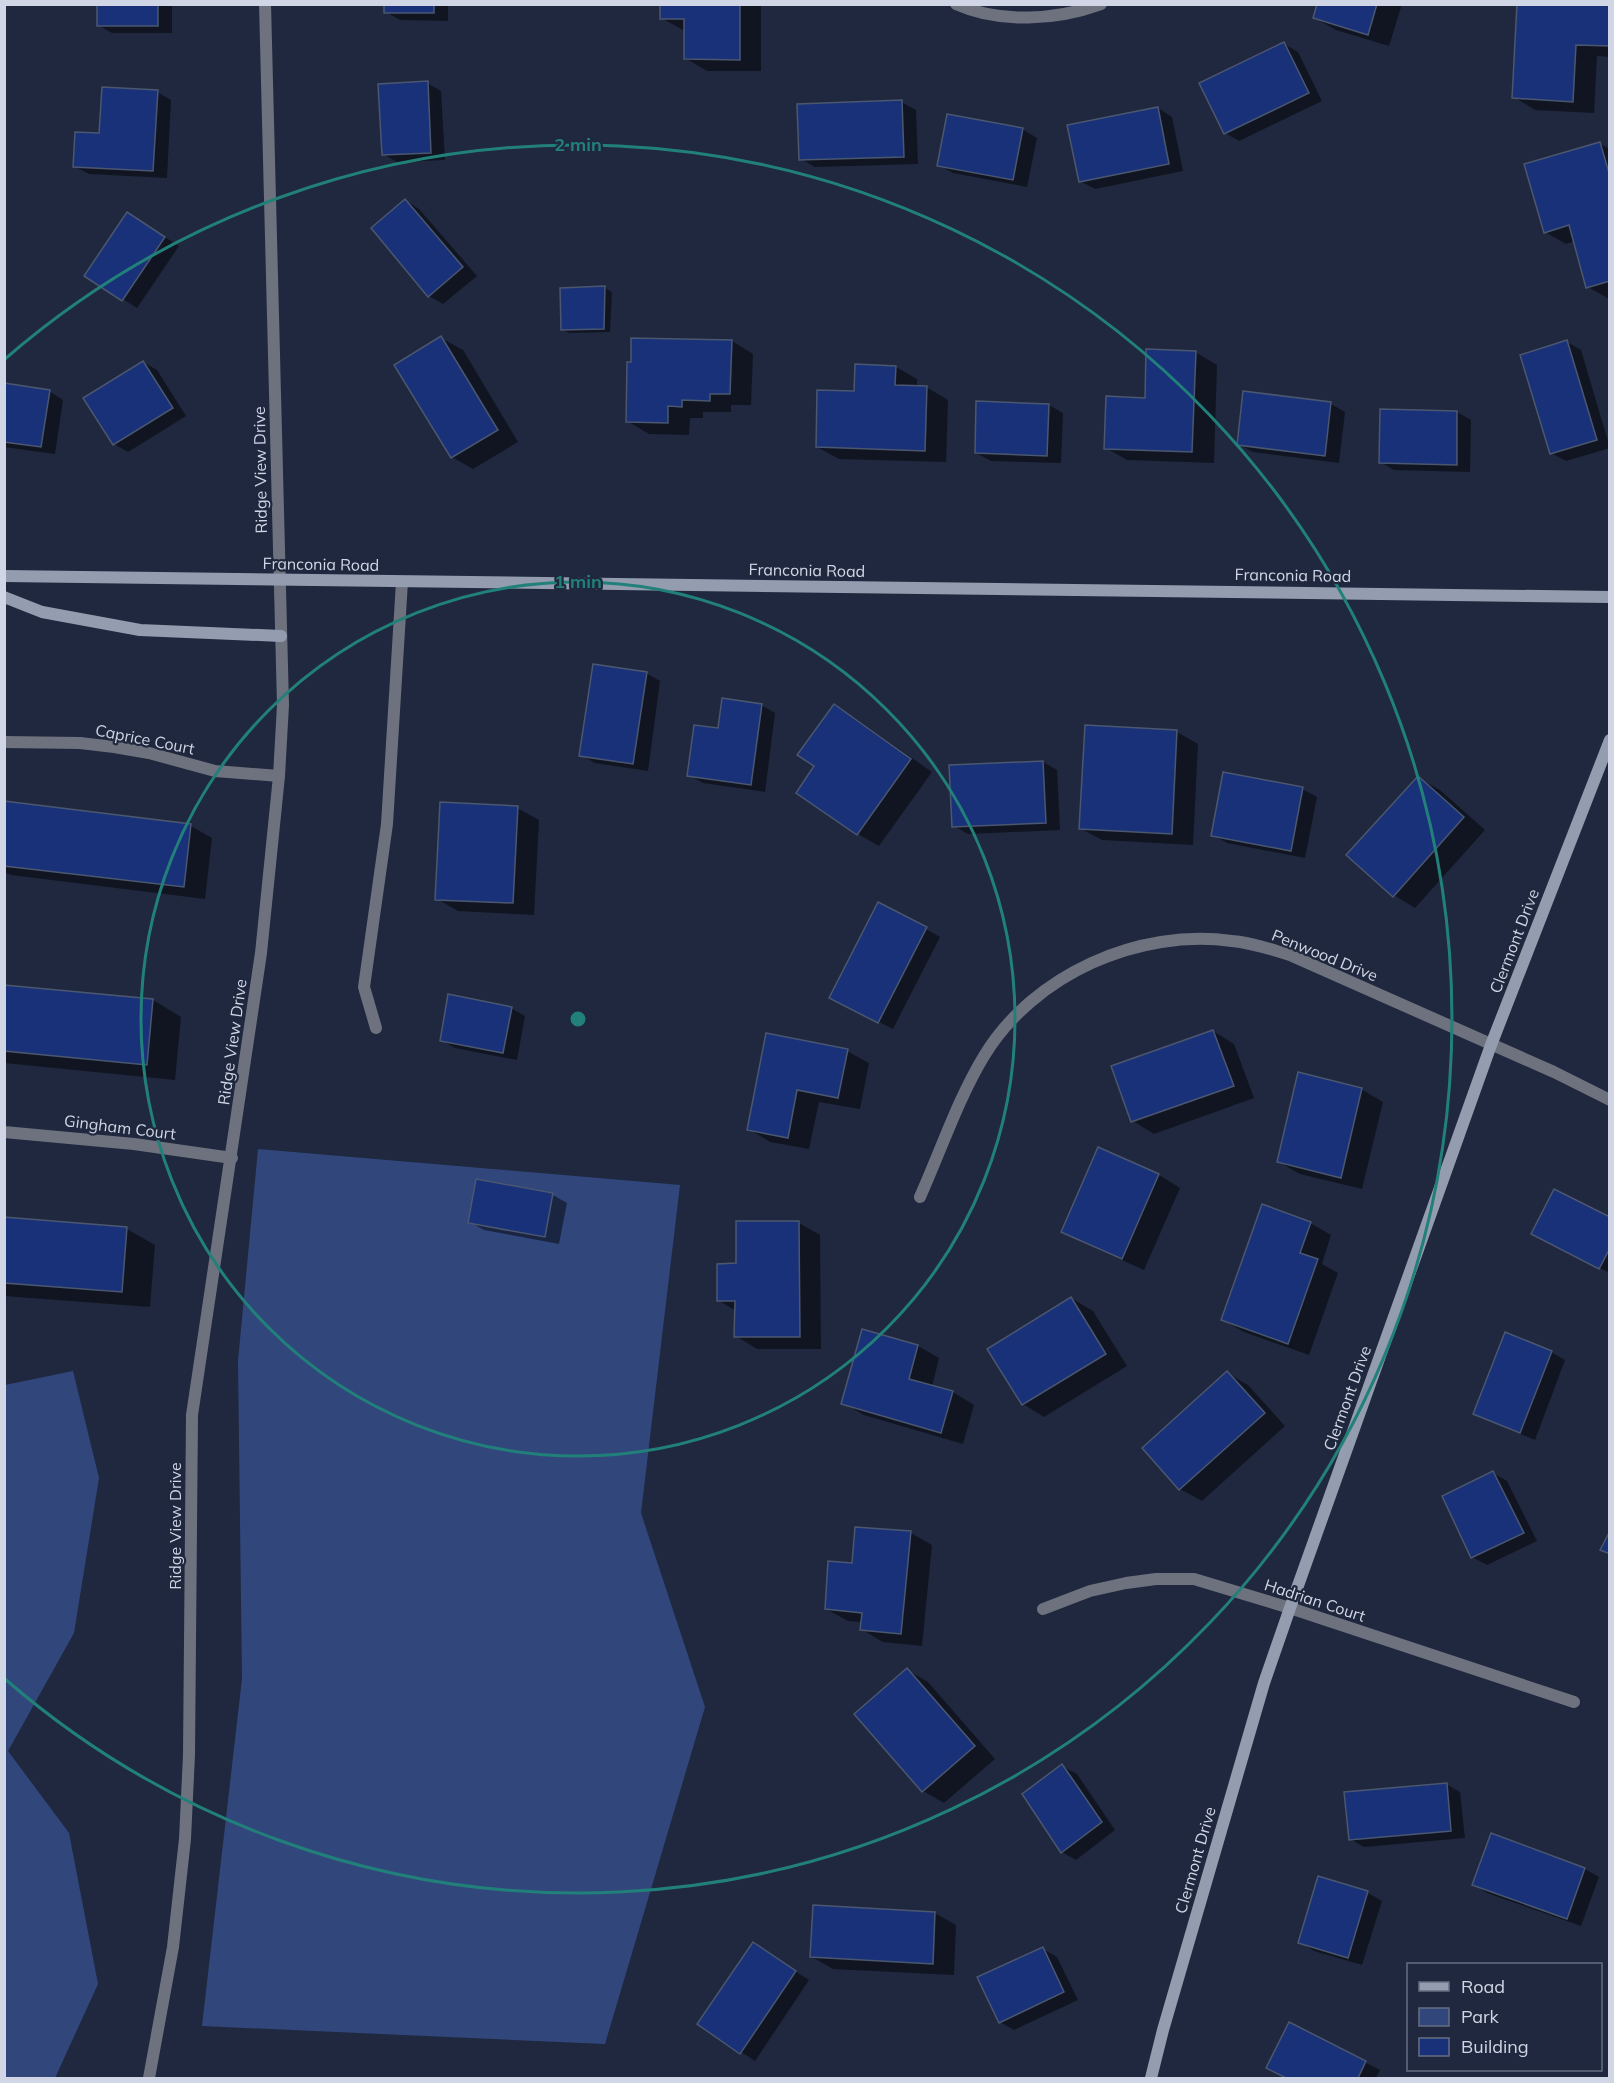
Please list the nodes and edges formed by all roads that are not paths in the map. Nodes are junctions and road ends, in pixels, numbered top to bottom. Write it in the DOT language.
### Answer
graph roads {
  1 [pos="266,4"];
  2 [pos="956,4"];
  3 [pos="1101,4"];
  4 [pos="4,576"];
  5 [pos="279,580"];
  6 [pos="402,582"];
  7 [pos="4,597"];
  8 [pos="1610,597"];
  9 [pos="281,636"];
  10 [pos="1610,740"];
  11 [pos="4,742"];
  12 [pos="279,776"];
  13 [pos="376,1028"];
  14 [pos="1491,1045"];
  15 [pos="1610,1100"];
  16 [pos="4,1132"];
  17 [pos="232,1158"];
  18 [pos="920,1197"];
  19 [pos="1290,1608"];
  20 [pos="1043,1609"];
  21 [pos="1574,1702"];
  22 [pos="150,2079"];
  23 [pos="1151,2079"];
  1 -- 5 [label="street, Ridge View Drive"];
  2 -- 3 [label="street"];
  4 -- 5 [label="main road, Franconia Road"];
  5 -- 6 [label="main road, Franconia Road"];
  5 -- 9 [label="street, Ridge View Drive"];
  6 -- 8 [label="main road, Franconia Road"];
  6 -- 13 [label="street"];
  7 -- 9 [label="main road"];
  9 -- 12 [label="street, Ridge View Drive"];
  10 -- 14 [label="main road, Clermont Drive"];
  11 -- 12 [label="street, Caprice Court"];
  12 -- 17 [label="street, Ridge View Drive"];
  14 -- 15 [label="street, Penwood Drive"];
  14 -- 18 [label="street, Penwood Drive"];
  14 -- 19 [label="main road, Clermont Drive"];
  16 -- 17 [label="street, Gingham Court"];
  17 -- 22 [label="street, Ridge View Drive"];
  19 -- 20 [label="street, Hadrian Court"];
  19 -- 21 [label="street, Hadrian Court"];
  19 -- 23 [label="main road, Clermont Drive"];
}
